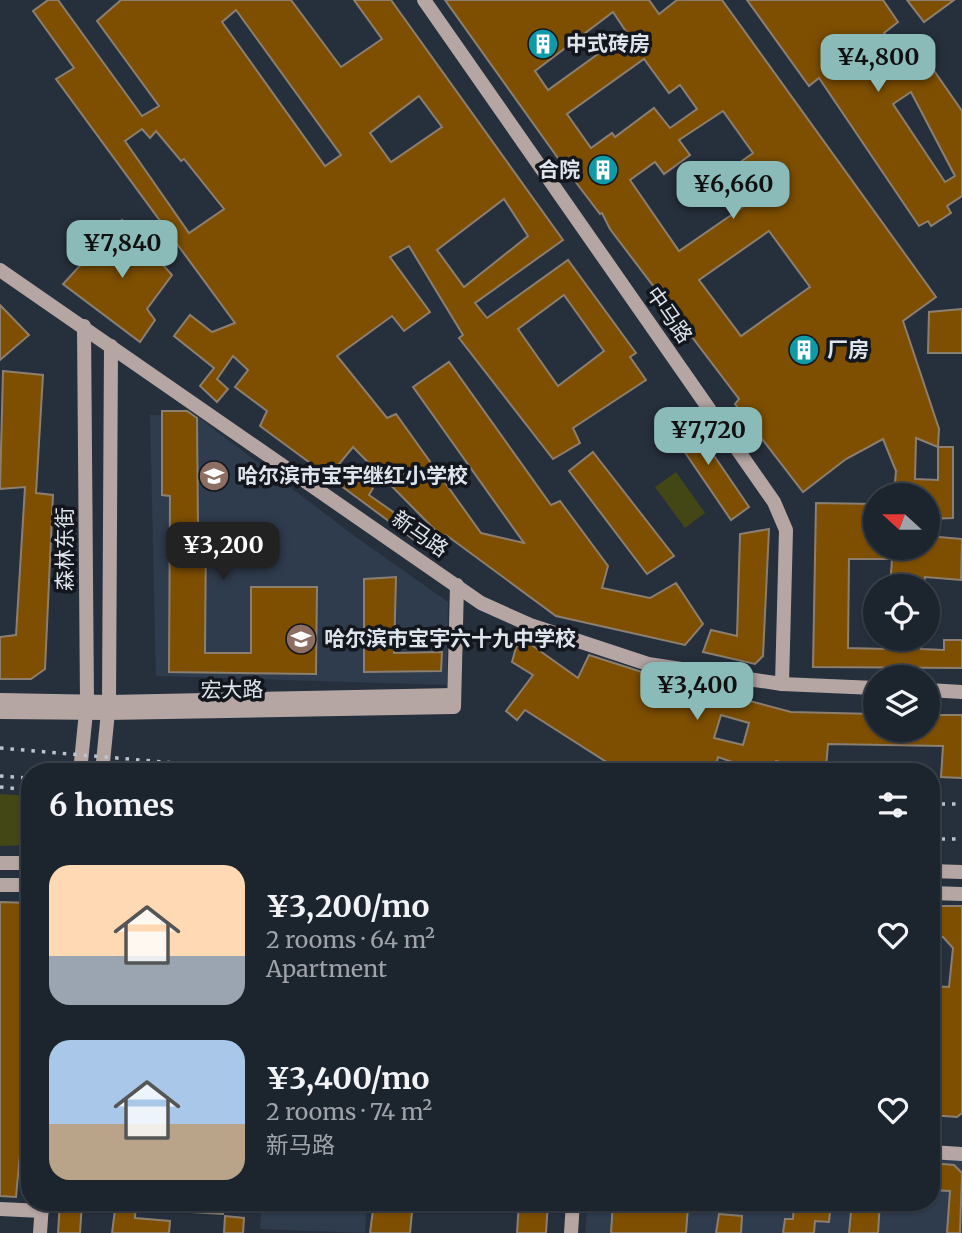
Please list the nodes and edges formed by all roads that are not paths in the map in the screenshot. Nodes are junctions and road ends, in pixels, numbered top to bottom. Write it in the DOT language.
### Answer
graph roads {
  1 [pos="424,0"];
  2 [pos="0,270"];
  3 [pos="84,326"];
  4 [pos="111,346"];
  5 [pos="457,585"];
  6 [pos="782,684"];
  7 [pos="863,687"];
  8 [pos="940,691"];
  9 [pos="962,692"];
  10 [pos="0,700"];
  11 [pos="86,708"];
  12 [pos="108,708"];
  13 [pos="0,712"];
  14 [pos="81,763"];
  15 [pos="103,763"];
  16 [pos="0,863"];
  17 [pos="21,863"];
  18 [pos="940,872"];
  19 [pos="962,872"];
  20 [pos="0,885"];
  21 [pos="21,885"];
  22 [pos="940,893"];
  23 [pos="962,894"];
  24 [pos="940,1153"];
  25 [pos="962,1154"];
  26 [pos="21,1208"];
  27 [pos="0,1209"];
  28 [pos="42,1211"];
  29 [pos="572,1211"];
  30 [pos="40,1233"];
  31 [pos="571,1233"];
  1 -- 6 [label="street, 中马路"];
  2 -- 3 [label="street, 新马路"];
  3 -- 4 [label="street, 新马路"];
  3 -- 11 [label="street, 森林东街"];
  4 -- 5 [label="street, 新马路"];
  4 -- 12 [label="street"];
  5 -- 6 [label="street, 新马路"];
  5 -- 12 [label="street, 宏大路"];
  6 -- 7 [label="street, 新马路"];
  8 -- 9 [label="street"];
  10 -- 11 [label="street, 宏大路"];
  11 -- 12 [label="street, 宏大路"];
  11 -- 13 [label="street, 宏大路"];
  11 -- 14 [label="street, 森林东街"];
  12 -- 15 [label="street"];
  16 -- 17 [label="street"];
  18 -- 19 [label="street"];
  20 -- 21 [label="street"];
  22 -- 23 [label="street"];
  24 -- 25 [label="street"];
  26 -- 27 [label="street"];
  28 -- 30 [label="street"];
  29 -- 31 [label="street"];
}
